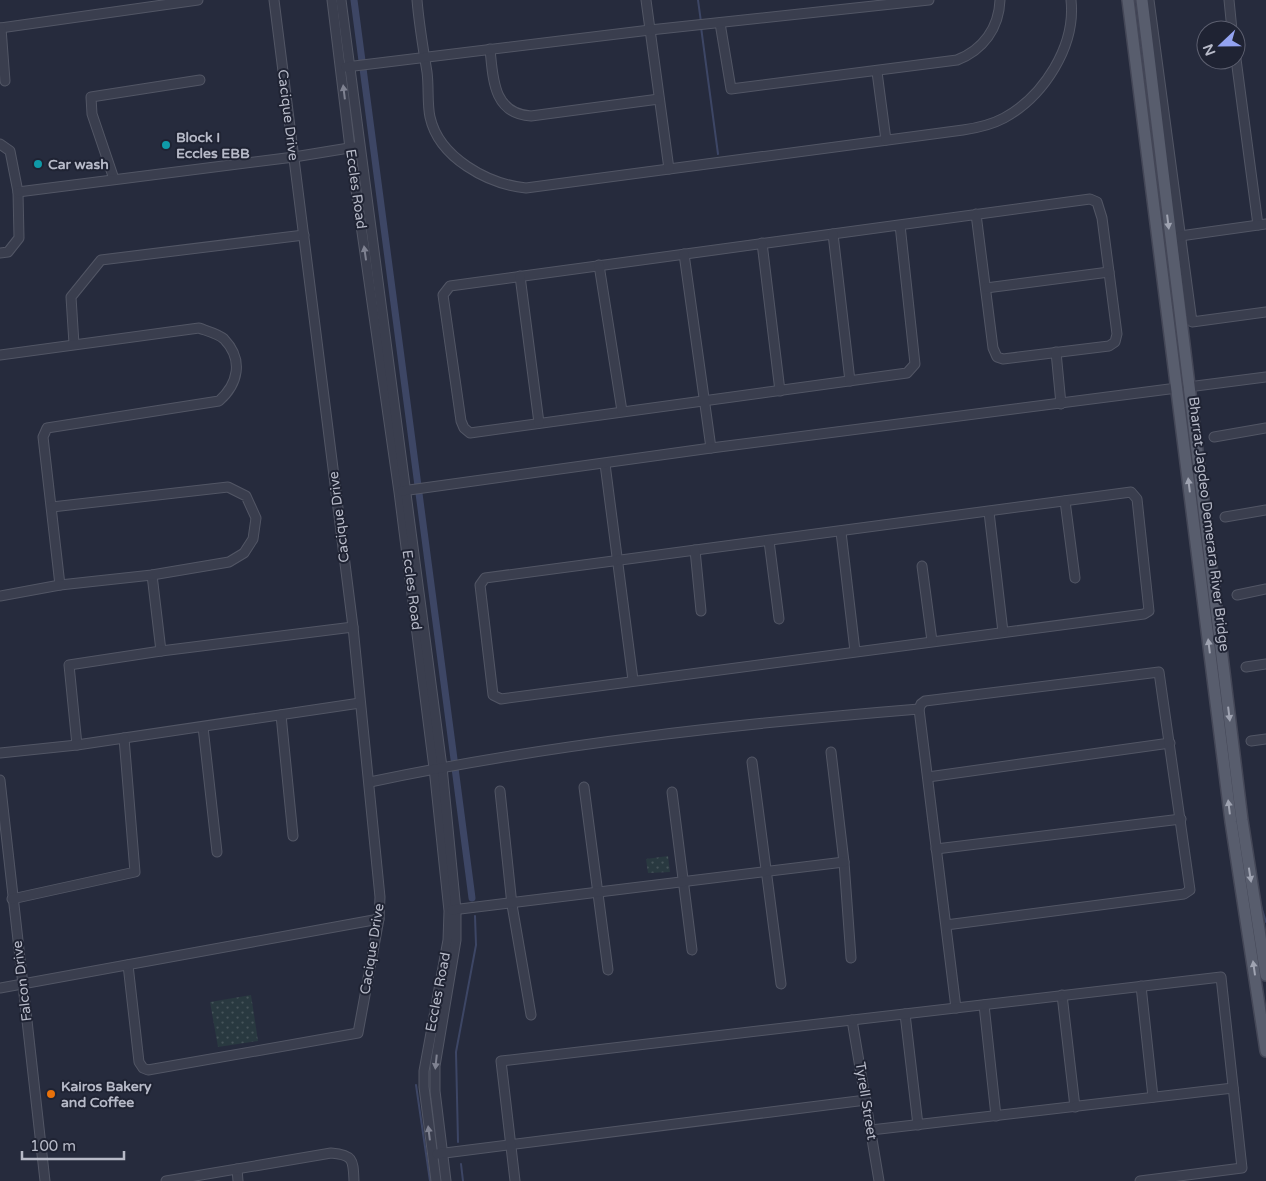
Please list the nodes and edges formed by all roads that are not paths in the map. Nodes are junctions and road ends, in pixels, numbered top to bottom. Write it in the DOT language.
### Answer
graph roads {
  1 [pos="198,0"];
  2 [pos="274,0"];
  3 [pos="332,0"];
  4 [pos="341,0"];
  5 [pos="417,0"];
  6 [pos="646,0"];
  7 [pos="929,0"];
  8 [pos="1000,0"];
  9 [pos="1071,0"];
  10 [pos="1128,0"];
  11 [pos="1142,0"];
  12 [pos="1149,0"];
  13 [pos="1228,0"];
  14 [pos="906,2"];
  15 [pos="1231,20"];
  16 [pos="720,23"];
  17 [pos="0,28"];
  18 [pos="650,30"];
  19 [pos="490,49"];
  20 [pos="424,58"];
  21 [pos="346,67"];
  22 [pos="1238,70"];
  23 [pos="877,72"];
  24 [pos="200,80"];
  25 [pos="5,81"];
  26 [pos="659,99"];
  27 [pos="886,140"];
  28 [pos="0,144"];
  29 [pos="355,147"];
  30 [pos="294,157"];
  31 [pos="669,170"];
  32 [pos="114,179"];
  33 [pos="18,192"];
  34 [pos="976,214"];
  35 [pos="900,225"];
  36 [pos="1262,225"];
  37 [pos="833,234"];
  38 [pos="304,236"];
  39 [pos="1180,236"];
  40 [pos="762,243"];
  41 [pos="0,253"];
  42 [pos="684,254"];
  43 [pos="599,265"];
  44 [pos="1109,272"];
  45 [pos="520,276"];
  46 [pos="986,288"];
  47 [pos="1266,312"];
  48 [pos="74,344"];
  49 [pos="1056,352"];
  50 [pos="0,355"];
  51 [pos="1266,377"];
  52 [pos="850,381"];
  53 [pos="1189,387"];
  54 [pos="780,391"];
  55 [pos="704,401"];
  56 [pos="1061,404"];
  57 [pos="622,411"];
  58 [pos="539,423"];
  59 [pos="1266,428"];
  60 [pos="1214,437"];
  61 [pos="711,448"];
  62 [pos="605,464"];
  63 [pos="402,491"];
  64 [pos="1065,502"];
  65 [pos="52,507"];
  66 [pos="1266,510"];
  67 [pos="990,512"];
  68 [pos="1225,517"];
  69 [pos="841,532"];
  70 [pos="769,541"];
  71 [pos="695,550"];
  72 [pos="618,560"];
  73 [pos="922,566"];
  74 [pos="152,575"];
  75 [pos="1075,578"];
  76 [pos="60,585"];
  77 [pos="1266,589"];
  78 [pos="1237,595"];
  79 [pos="0,596"];
  80 [pos="701,611"];
  81 [pos="779,619"];
  82 [pos="353,627"];
  83 [pos="1003,632"];
  84 [pos="932,641"];
  85 [pos="160,651"];
  86 [pos="855,651"];
  87 [pos="1266,664"];
  88 [pos="1246,668"];
  89 [pos="633,680"];
  90 [pos="360,703"];
  91 [pos="919,709"];
  92 [pos="281,715"];
  93 [pos="203,726"];
  94 [pos="124,738"];
  95 [pos="1266,739"];
  96 [pos="1251,741"];
  97 [pos="1170,743"];
  98 [pos="77,745"];
  99 [pos="831,752"];
  100 [pos="0,753"];
  101 [pos="752,762"];
  102 [pos="438,768"];
  103 [pos="928,777"];
  104 [pos="0,780"];
  105 [pos="370,782"];
  106 [pos="584,787"];
  107 [pos="500,791"];
  108 [pos="672,792"];
  109 [pos="1181,819"];
  110 [pos="293,836"];
  111 [pos="936,849"];
  112 [pos="217,852"];
  113 [pos="844,862"];
  114 [pos="766,873"];
  115 [pos="682,883"];
  116 [pos="597,894"];
  117 [pos="12,899"];
  118 [pos="512,905"];
  119 [pos="452,910"];
  120 [pos="379,919"];
  121 [pos="946,925"];
  122 [pos="692,950"];
  123 [pos="851,958"];
  124 [pos="128,965"];
  125 [pos="608,970"];
  126 [pos="1266,975"];
  127 [pos="23,983"];
  128 [pos="782,984"];
  129 [pos="1141,986"];
  130 [pos="0,988"];
  131 [pos="1062,996"];
  132 [pos="984,1005"];
  133 [pos="956,1008"];
  134 [pos="905,1014"];
  135 [pos="531,1015"];
  136 [pos="852,1020"];
  137 [pos="1266,1051"];
  138 [pos="1233,1088"];
  139 [pos="1153,1097"];
  140 [pos="866,1100"];
  141 [pos="1075,1106"];
  142 [pos="996,1116"];
  143 [pos="918,1125"];
  144 [pos="871,1130"];
  145 [pos="511,1143"];
  146 [pos="442,1153"];
  147 [pos="432,1155"];
  148 [pos="236,1169"];
  149 [pos="45,1181"];
  150 [pos="166,1181"];
  151 [pos="238,1181"];
  152 [pos="354,1181"];
  153 [pos="436,1181"];
  154 [pos="446,1181"];
  155 [pos="515,1181"];
  156 [pos="876,1181"];
  157 [pos="1140,1181"];
  1 -- 17 [label="street"];
  2 -- 30 [label="street, Cacique Drive"];
  3 -- 21 [label="street, Eccles Road"];
  4 -- 21 [label="street, Eccles Road"];
  5 -- 20 [label="street"];
  6 -- 18 [label="street"];
  7 -- 14 [label="street"];
  8 -- 23 [label="street"];
  9 -- 27 [label="street"];
  10 -- 53 [label="main road, Bharrat Jagdeo Demerara River Bridge"];
  11 -- 53 [label="main road, Bharrat Jagdeo Demerara River Bridge, one-way"];
  12 -- 39 [label="street"];
  13 -- 15 [label="street"];
  14 -- 16 [label="street"];
  16 -- 18 [label="street"];
  16 -- 23 [label="street"];
  17 -- 25 [label="street"];
  18 -- 19 [label="street"];
  18 -- 26 [label="street"];
  19 -- 20 [label="street"];
  19 -- 26 [label="street"];
  20 -- 21 [label="street"];
  20 -- 31 [label="street"];
  21 -- 29 [label="street, Eccles Road"];
  22 -- 36 [label="street"];
  23 -- 27 [label="street"];
  24 -- 32 [label="street"];
  26 -- 31 [label="street"];
  27 -- 31 [label="street"];
  28 -- 33 [label="street"];
  29 -- 30 [label="street"];
  29 -- 63 [label="street, Eccles Road"];
  30 -- 32 [label="street"];
  30 -- 38 [label="street, Cacique Drive"];
  32 -- 33 [label="street"];
  33 -- 41 [label="street"];
  34 -- 35 [label="street"];
  34 -- 44 [label="street"];
  34 -- 46 [label="street"];
  35 -- 37 [label="street"];
  35 -- 52 [label="street"];
  36 -- 39 [label="street"];
  37 -- 40 [label="street"];
  37 -- 52 [label="street"];
  38 -- 48 [label="street"];
  38 -- 82 [label="street, Cacique Drive"];
  39 -- 47 [label="street"];
  40 -- 42 [label="street"];
  40 -- 54 [label="street"];
  42 -- 43 [label="street"];
  42 -- 55 [label="street"];
  43 -- 45 [label="street"];
  43 -- 57 [label="street"];
  44 -- 46 [label="street"];
  44 -- 49 [label="street"];
  45 -- 58 [label="street"];
  45 -- 58 [label="street"];
  46 -- 49 [label="street"];
  48 -- 50 [label="street"];
  48 -- 65 [label="street"];
  49 -- 56 [label="street"];
  51 -- 53 [label="street"];
  52 -- 54 [label="street"];
  53 -- 56 [label="street"];
  53 -- 126 [label="main road, Bharrat Jagdeo Demerara River Bridge, one-way"];
  137 -- 53 [label="main road, Bharrat Jagdeo Demerara River Bridge, one-way"];
  54 -- 55 [label="street"];
  55 -- 57 [label="street"];
  55 -- 61 [label="street"];
  56 -- 61 [label="street"];
  57 -- 58 [label="street"];
  59 -- 60 [label="street"];
  61 -- 62 [label="street"];
  62 -- 63 [label="street"];
  62 -- 72 [label="street"];
  63 -- 102 [label="street, Eccles Road"];
  64 -- 67 [label="street"];
  64 -- 75 [label="street"];
  64 -- 83 [label="street"];
  65 -- 74 [label="street"];
  65 -- 76 [label="street"];
  66 -- 68 [label="street"];
  67 -- 69 [label="street"];
  67 -- 83 [label="street"];
  69 -- 70 [label="street"];
  69 -- 86 [label="street"];
  70 -- 71 [label="street"];
  70 -- 81 [label="street"];
  71 -- 72 [label="street"];
  71 -- 80 [label="street"];
  72 -- 89 [label="street"];
  72 -- 89 [label="street"];
  73 -- 84 [label="street"];
  74 -- 76 [label="street"];
  74 -- 85 [label="street"];
  76 -- 79 [label="street"];
  77 -- 78 [label="street"];
  82 -- 85 [label="street"];
  82 -- 90 [label="street, Cacique Drive"];
  83 -- 84 [label="street"];
  84 -- 86 [label="street"];
  85 -- 98 [label="street"];
  86 -- 89 [label="street"];
  87 -- 88 [label="street"];
  90 -- 92 [label="street"];
  90 -- 105 [label="street, Cacique Drive"];
  91 -- 97 [label="street"];
  91 -- 102 [label="street"];
  91 -- 103 [label="street"];
  92 -- 93 [label="street"];
  92 -- 110 [label="street"];
  93 -- 94 [label="street"];
  93 -- 112 [label="street"];
  94 -- 98 [label="street"];
  94 -- 117 [label="street"];
  95 -- 96 [label="street"];
  97 -- 103 [label="street"];
  97 -- 109 [label="street"];
  98 -- 100 [label="street"];
  99 -- 113 [label="street"];
  101 -- 114 [label="street"];
  102 -- 105 [label="street"];
  102 -- 119 [label="street, Eccles Road"];
  103 -- 111 [label="street"];
  104 -- 117 [label="street, Falcon Drive"];
  105 -- 120 [label="street, Cacique Drive"];
  106 -- 116 [label="street"];
  107 -- 118 [label="street"];
  108 -- 115 [label="street"];
  109 -- 111 [label="street"];
  109 -- 121 [label="street"];
  111 -- 121 [label="street"];
  113 -- 114 [label="street"];
  113 -- 123 [label="street"];
  114 -- 115 [label="street"];
  114 -- 128 [label="street"];
  115 -- 116 [label="street"];
  115 -- 122 [label="street"];
  116 -- 118 [label="street"];
  116 -- 125 [label="street"];
  117 -- 127 [label="street, Falcon Drive"];
  118 -- 119 [label="street"];
  118 -- 135 [label="street"];
  119 -- 146 [label="street, Eccles Road, one-way"];
  147 -- 119 [label="street, Eccles Road, one-way"];
  120 -- 124 [label="street"];
  120 -- 124 [label="street, Cacique Drive"];
  121 -- 133 [label="street"];
  124 -- 127 [label="street"];
  127 -- 130 [label="street"];
  127 -- 149 [label="street, Falcon Drive"];
  129 -- 131 [label="street"];
  129 -- 138 [label="street"];
  129 -- 139 [label="street"];
  131 -- 132 [label="street"];
  131 -- 141 [label="street"];
  132 -- 133 [label="street"];
  132 -- 142 [label="street"];
  133 -- 134 [label="street"];
  134 -- 136 [label="street"];
  134 -- 143 [label="street"];
  136 -- 140 [label="street, Tyrell Street"];
  136 -- 145 [label="street"];
  138 -- 139 [label="street"];
  138 -- 157 [label="street"];
  139 -- 141 [label="street"];
  140 -- 144 [label="street, Tyrell Street"];
  140 -- 145 [label="street"];
  141 -- 142 [label="street"];
  142 -- 143 [label="street"];
  143 -- 144 [label="street"];
  144 -- 156 [label="street, Tyrell Street"];
  145 -- 146 [label="street"];
  145 -- 155 [label="street"];
  146 -- 147 [label="street"];
  146 -- 154 [label="street, Eccles Road"];
  147 -- 153 [label="street, Eccles Road"];
  148 -- 150 [label="street"];
  148 -- 151 [label="street"];
  148 -- 152 [label="street"];
}
